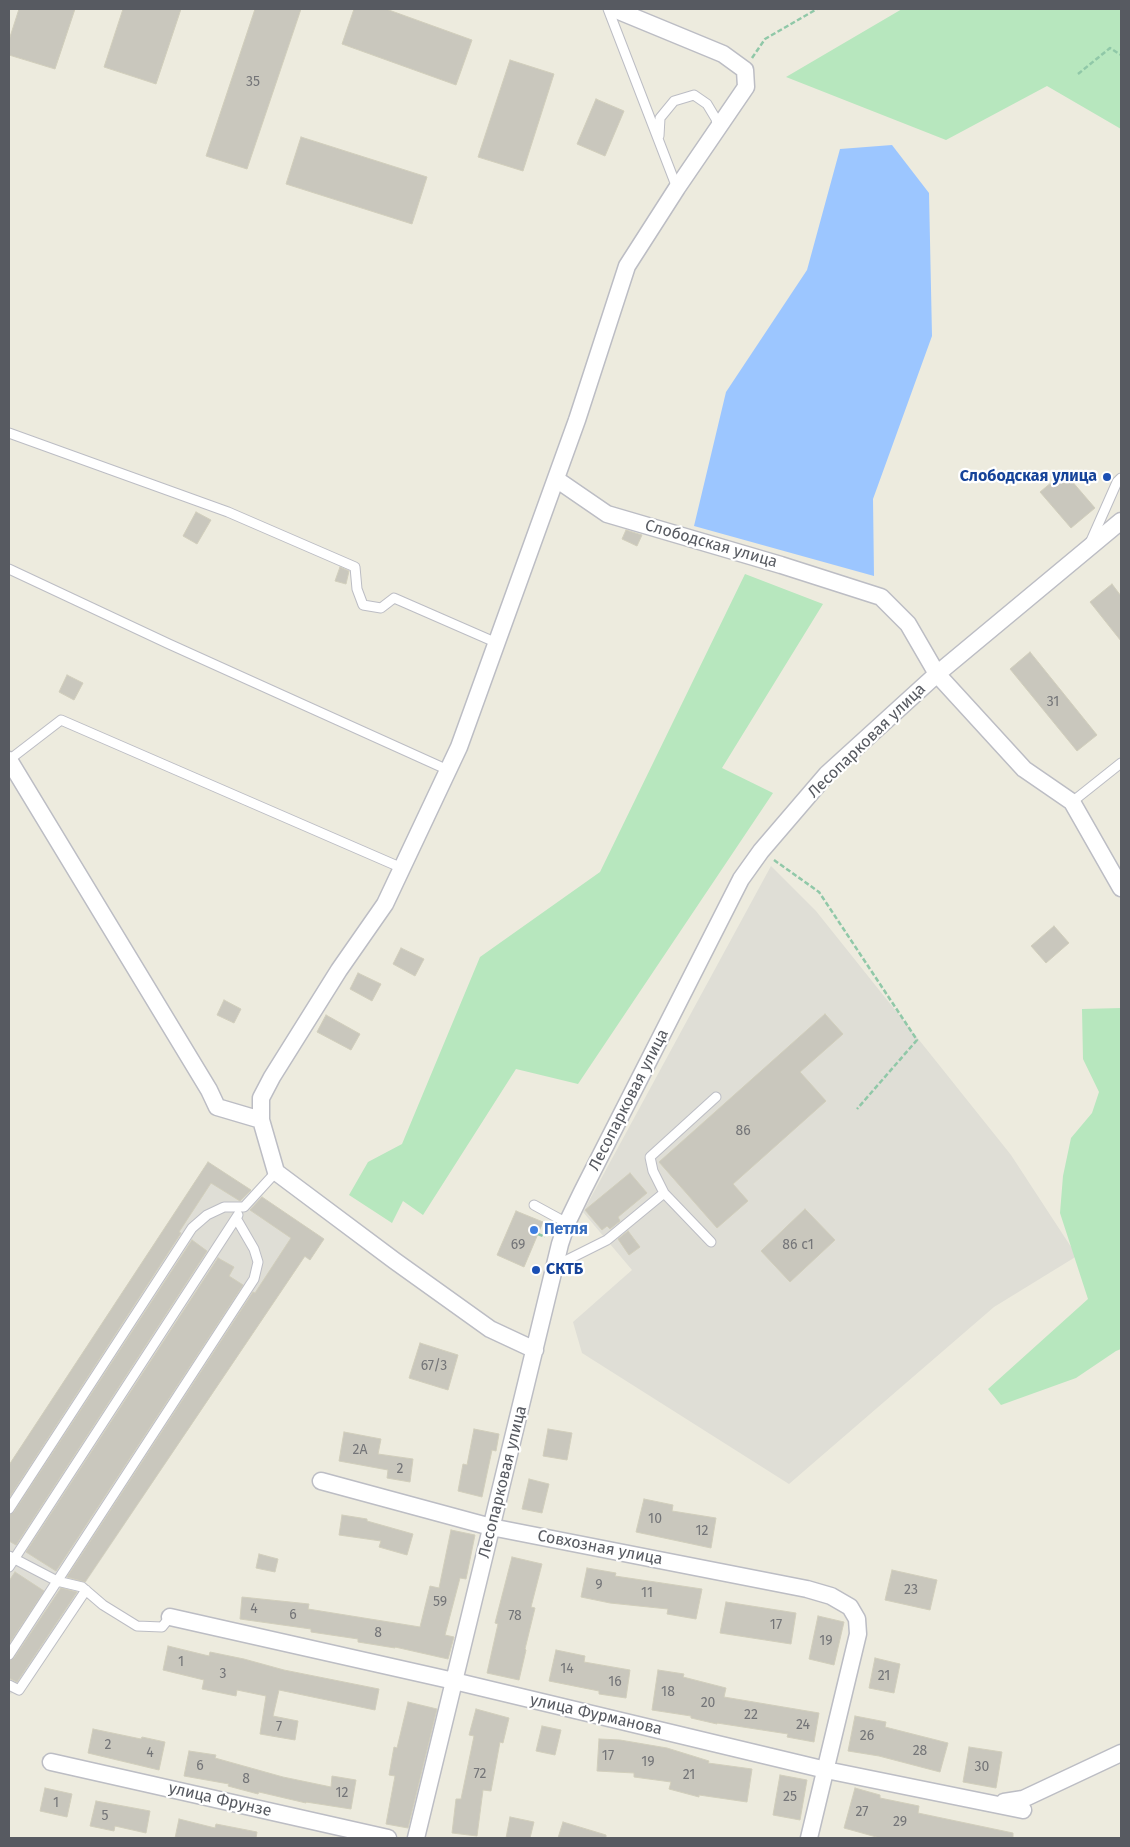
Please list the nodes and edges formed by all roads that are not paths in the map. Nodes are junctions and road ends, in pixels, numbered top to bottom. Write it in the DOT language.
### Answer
graph roads {
  1 [pos="608,9"];
  2 [pos="614,9"];
  3 [pos="718,129"];
  4 [pos="658,139"];
  5 [pos="678,188"];
  6 [pos="9,433"];
  7 [pos="1121,478"];
  8 [pos="556,479"];
  9 [pos="1121,521"];
  10 [pos="1088,548"];
  11 [pos="9,569"];
  12 [pos="497,643"];
  13 [pos="937,674"];
  14 [pos="9,760"];
  15 [pos="1121,763"];
  16 [pos="448,770"];
  17 [pos="1072,802"];
  18 [pos="402,868"];
  19 [pos="1121,888"];
  20 [pos="716,1098"];
  21 [pos="261,1120"];
  22 [pos="276,1172"];
  23 [pos="664,1193"];
  24 [pos="534,1205"];
  25 [pos="244,1207"];
  26 [pos="236,1218"];
  27 [pos="568,1223"];
  28 [pos="711,1242"];
  29 [pos="554,1266"];
  30 [pos="535,1350"];
  31 [pos="321,1481"];
  32 [pos="9,1509"];
  33 [pos="491,1527"];
  34 [pos="10,1560"];
  35 [pos="57,1581"];
  36 [pos="86,1590"];
  37 [pos="170,1617"];
  38 [pos="9,1655"];
  39 [pos="454,1681"];
  40 [pos="9,1685"];
  41 [pos="1121,1753"];
  42 [pos="51,1762"];
  43 [pos="826,1770"];
  44 [pos="992,1803"];
  45 [pos="1023,1810"];
  46 [pos="388,1838"];
  47 [pos="416,1838"];
  48 [pos="809,1838"];
  1 -- 4 [label="lane"];
  2 -- 3 [label="street"];
  3 -- 4 [label="lane"];
  3 -- 5 [label="street"];
  4 -- 5 [label="lane"];
  5 -- 8 [label="street"];
  6 -- 12 [label="lane"];
  7 -- 10 [label="lane"];
  8 -- 12 [label="street"];
  8 -- 13 [label="street, Слободская улица"];
  9 -- 10 [label="street, Лесопарковая улица"];
  10 -- 13 [label="street, Лесопарковая улица"];
  11 -- 16 [label="lane"];
  12 -- 16 [label="street"];
  13 -- 17 [label="street, Слободская улица"];
  13 -- 27 [label="street, Лесопарковая улица"];
  14 -- 18 [label="lane"];
  14 -- 21 [label="street"];
  15 -- 17 [label="lane"];
  16 -- 18 [label="street"];
  17 -- 19 [label="street, Слободская улица"];
  18 -- 21 [label="street"];
  20 -- 23 [label="lane"];
  21 -- 22 [label="street"];
  22 -- 25 [label="lane"];
  22 -- 30 [label="street"];
  23 -- 28 [label="lane"];
  23 -- 29 [label="lane"];
  24 -- 27 [label="lane"];
  25 -- 26 [label="lane"];
  25 -- 32 [label="lane"];
  26 -- 34 [label="lane"];
  26 -- 35 [label="lane"];
  27 -- 29 [label="street, Лесопарковая улица"];
  29 -- 30 [label="street, Лесопарковая улица"];
  30 -- 33 [label="street, Лесопарковая улица"];
  31 -- 33 [label="street, Совхозная улица"];
  33 -- 39 [label="street, Лесопарковая улица"];
  33 -- 43 [label="street, Совхозная улица"];
  34 -- 35 [label="lane"];
  35 -- 36 [label="lane"];
  35 -- 38 [label="lane"];
  36 -- 37 [label="lane"];
  36 -- 40 [label="lane"];
  37 -- 39 [label="street, улица Фурманова"];
  39 -- 43 [label="street, улица Фурманова"];
  39 -- 47 [label="street, Лесопарковая улица"];
  41 -- 44 [label="street"];
  42 -- 46 [label="street, улица Фрунзе"];
  43 -- 44 [label="street, улица Фурманова"];
  43 -- 48 [label="street"];
  44 -- 45 [label="street, улица Фурманова"];
}
